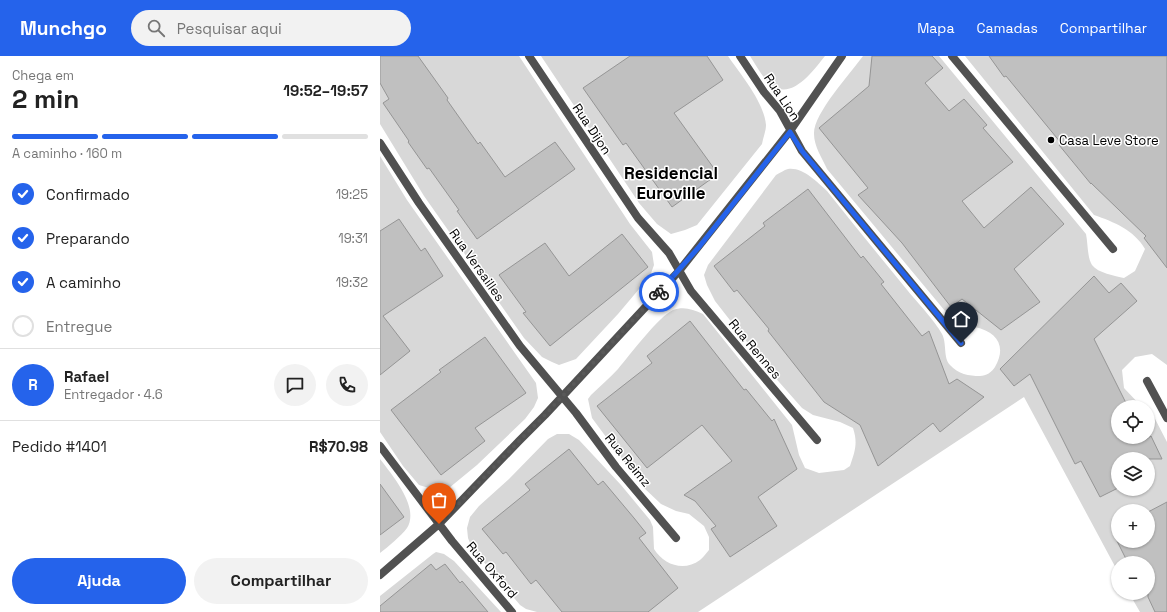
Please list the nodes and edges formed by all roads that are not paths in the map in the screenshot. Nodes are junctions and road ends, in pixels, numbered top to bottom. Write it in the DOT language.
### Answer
graph roads {
  1 [pos="530,56"];
  2 [pos="740,56"];
  3 [pos="842,56"];
  4 [pos="952,56"];
  5 [pos="790,132"];
  6 [pos="380,142"];
  7 [pos="1113,249"];
  8 [pos="679,271"];
  9 [pos="961,343"];
  10 [pos="1148,381"];
  11 [pos="562,396"];
  12 [pos="1167,418"];
  13 [pos="816,440"];
  14 [pos="380,446"];
  15 [pos="439,524"];
  16 [pos="676,538"];
  17 [pos="380,575"];
  18 [pos="512,612"];
  1 -- 8 [label="street, Rua Dijon"];
  2 -- 5 [label="street, Rua Lion"];
  3 -- 5 [label="street"];
  4 -- 7 [label="street"];
  5 -- 8 [label="street"];
  5 -- 9 [label="street, Rua Lion"];
  6 -- 11 [label="street, Rua Versailles"];
  8 -- 11 [label="street"];
  8 -- 13 [label="street, Rua Rennes"];
  10 -- 12 [label="street"];
  11 -- 15 [label="street"];
  11 -- 16 [label="street, Rua Reimz"];
  14 -- 15 [label="street, Rua Oxford"];
  15 -- 17 [label="street"];
  15 -- 18 [label="street, Rua Oxford"];
}
